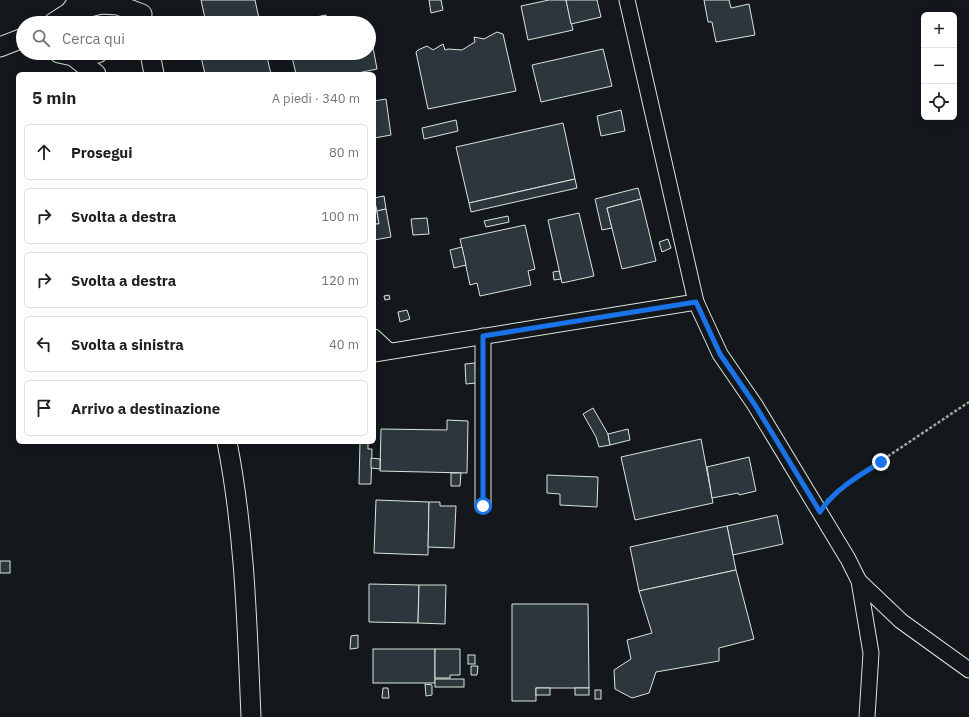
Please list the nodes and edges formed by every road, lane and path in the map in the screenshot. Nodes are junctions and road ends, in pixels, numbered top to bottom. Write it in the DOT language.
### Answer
graph roads {
  1 [pos="627,0"];
  2 [pos="75,6"];
  3 [pos="140,15"];
  4 [pos="62,16"];
  5 [pos="16,41"];
  6 [pos="0,48"];
  7 [pos="16,49"];
  8 [pos="75,60"];
  9 [pos="151,60"];
  10 [pos="93,72"];
  11 [pos="154,72"];
  12 [pos="696,302"];
  13 [pos="483,336"];
  14 [pos="376,339"];
  15 [pos="389,351"];
  16 [pos="376,354"];
  17 [pos="969,402"];
  18 [pos="227,444"];
  19 [pos="483,506"];
  20 [pos="820,512"];
  21 [pos="859,581"];
  22 [pos="969,670"];
  23 [pos="251,717"];
  24 [pos="867,717"];
  1 -- 12 [label="street"];
  2 -- 3 [label="main road"];
  2 -- 4 [label="main road"];
  5 -- 6 [label="main road"];
  6 -- 7 [label="main road"];
  8 -- 10 [label="main road"];
  9 -- 11 [label="main road"];
  12 -- 13 [label="street"];
  12 -- 20 [label="street"];
  13 -- 15 [label="street"];
  13 -- 19 [label="street"];
  14 -- 15 [label="street"];
  15 -- 16 [label="street"];
  17 -- 20 [label="path"];
  18 -- 23 [label="main road"];
  20 -- 21 [label="street"];
  21 -- 22 [label="street"];
  21 -- 24 [label="street"];
}
